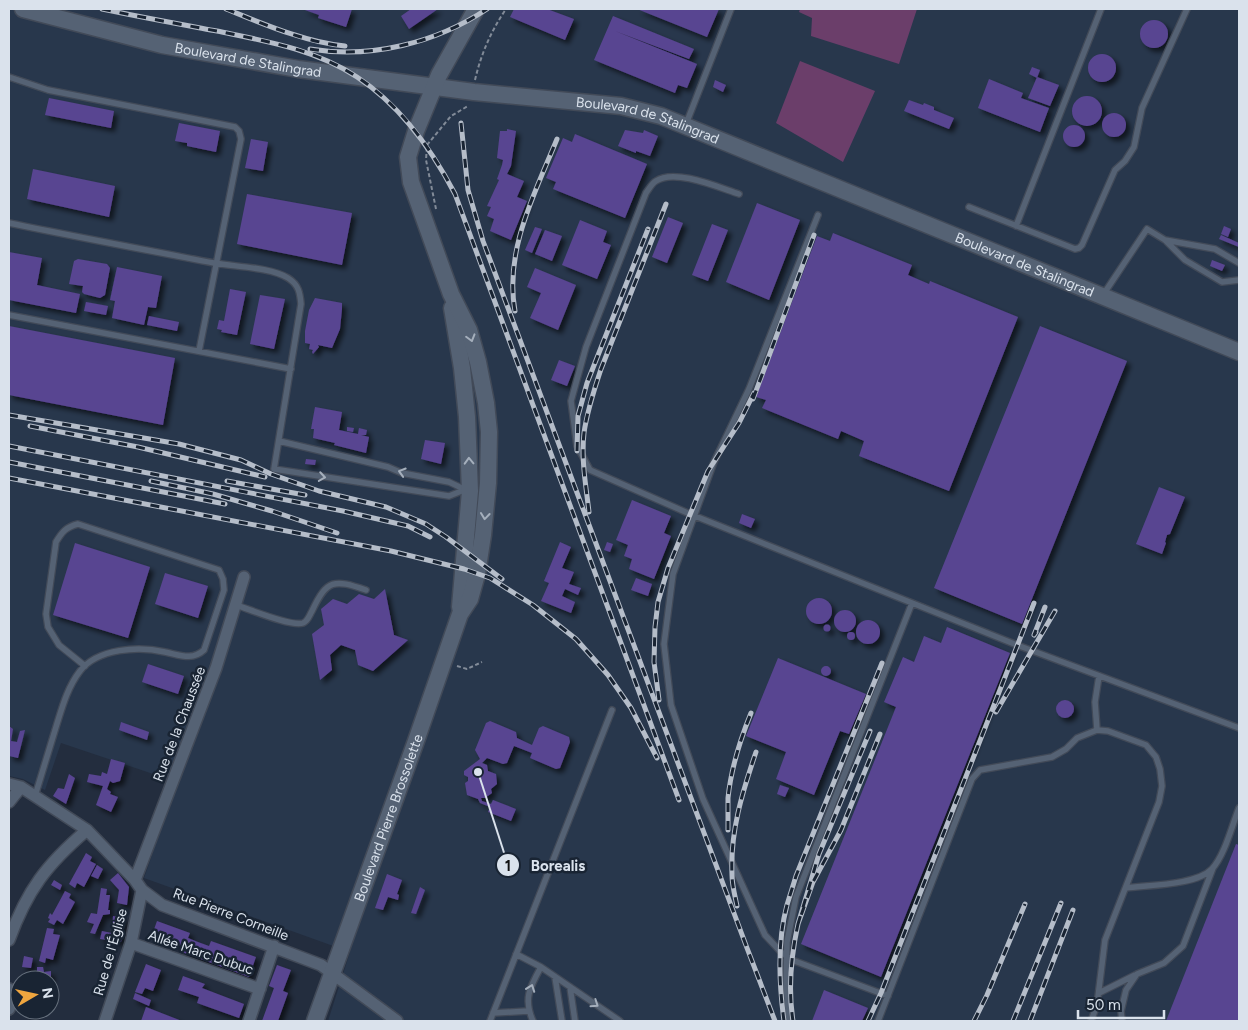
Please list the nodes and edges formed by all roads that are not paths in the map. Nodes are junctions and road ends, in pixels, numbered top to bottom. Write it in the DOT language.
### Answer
graph roads {
  1 [pos="23,9"];
  2 [pos="476,9"];
  3 [pos="731,9"];
  4 [pos="1102,9"];
  5 [pos="1187,9"];
  6 [pos="9,77"];
  7 [pos="435,85"];
  8 [pos="570,101"];
  9 [pos="685,126"];
  10 [pos="740,194"];
  11 [pos="969,207"];
  12 [pos="818,214"];
  13 [pos="9,223"];
  14 [pos="1016,226"];
  15 [pos="1165,240"];
  16 [pos="1239,263"];
  17 [pos="216,264"];
  18 [pos="1239,280"];
  19 [pos="451,294"];
  20 [pos="1102,296"];
  21 [pos="9,315"];
  22 [pos="199,351"];
  23 [pos="1239,352"];
  24 [pos="291,369"];
  25 [pos="279,441"];
  26 [pos="467,490"];
  27 [pos="487,492"];
  28 [pos="696,516"];
  29 [pos="244,576"];
  30 [pos="366,590"];
  31 [pos="912,603"];
  32 [pos="236,605"];
  33 [pos="460,614"];
  34 [pos="85,666"];
  35 [pos="1098,676"];
  36 [pos="612,710"];
  37 [pos="1239,728"];
  38 [pos="1096,730"];
  39 [pos="9,784"];
  40 [pos="21,787"];
  41 [pos="35,796"];
  42 [pos="9,802"];
  43 [pos="1239,808"];
  44 [pos="87,830"];
  45 [pos="1214,868"];
  46 [pos="135,880"];
  47 [pos="1126,888"];
  48 [pos="142,890"];
  49 [pos="9,940"];
  50 [pos="131,943"];
  51 [pos="274,946"];
  52 [pos="516,954"];
  53 [pos="787,956"];
  54 [pos="541,968"];
  55 [pos="333,972"];
  56 [pos="1137,974"];
  57 [pos="555,977"];
  58 [pos="570,987"];
  59 [pos="260,989"];
  60 [pos="9,990"];
  61 [pos="1099,993"];
  62 [pos="888,996"];
  63 [pos="9,1009"];
  64 [pos="528,1011"];
  65 [pos="493,1013"];
  66 [pos="107,1021"];
  67 [pos="249,1021"];
  68 [pos="315,1021"];
  69 [pos="397,1021"];
  70 [pos="490,1021"];
  71 [pos="533,1021"];
  72 [pos="562,1021"];
  73 [pos="575,1021"];
  74 [pos="620,1021"];
  75 [pos="788,1021"];
  76 [pos="878,1021"];
  77 [pos="1091,1021"];
  78 [pos="1122,1021"];
  1 -- 7 [label="main road, Boulevard de Stalingrad"];
  2 -- 7 [label="main road, Boulevard Pierre Brossolette"];
  3 -- 9 [label="lane"];
  4 -- 14 [label="lane"];
  5 -- 14 [label="lane"];
  6 -- 17 [label="lane"];
  7 -- 8 [label="main road, Boulevard de Stalingrad"];
  7 -- 8 [label="main road"];
  7 -- 8 [label="main road"];
  7 -- 19 [label="main road, Boulevard Pierre Brossolette"];
  8 -- 9 [label="main road, Boulevard de Stalingrad"];
  9 -- 20 [label="main road, Boulevard de Stalingrad"];
  10 -- 28 [label="lane"];
  11 -- 14 [label="lane"];
  12 -- 28 [label="lane"];
  13 -- 17 [label="lane"];
  15 -- 16 [label="lane"];
  15 -- 18 [label="lane"];
  15 -- 20 [label="lane"];
  17 -- 22 [label="lane"];
  17 -- 24 [label="lane"];
  26 -- 19 [label="main road, Boulevard Pierre Brossolette, one-way"];
  19 -- 27 [label="main road, Boulevard Pierre Brossolette, one-way"];
  20 -- 23 [label="main road, Boulevard de Stalingrad"];
  21 -- 22 [label="lane"];
  22 -- 24 [label="lane"];
  24 -- 25 [label="lane"];
  26 -- 25 [label="lane, one-way"];
  25 -- 26 [label="lane, one-way"];
  26 -- 27 [label="main road"];
  26 -- 33 [label="main road, Boulevard Pierre Brossolette"];
  27 -- 33 [label="main road, Boulevard Pierre Brossolette, one-way"];
  28 -- 31 [label="lane"];
  28 -- 53 [label="lane"];
  29 -- 32 [label="street, Rue de la Chaussée"];
  30 -- 32 [label="lane"];
  31 -- 35 [label="lane"];
  31 -- 53 [label="lane"];
  32 -- 46 [label="street, Rue de la Chaussée"];
  33 -- 55 [label="main road, Boulevard Pierre Brossolette"];
  34 -- 34 [label="lane"];
  34 -- 41 [label="lane"];
  35 -- 37 [label="lane"];
  35 -- 38 [label="lane"];
  36 -- 52 [label="lane"];
  38 -- 47 [label="lane"];
  38 -- 62 [label="lane"];
  39 -- 40 [label="street, Rue Pierre Corneille"];
  40 -- 41 [label="street, Rue Pierre Corneille"];
  40 -- 42 [label="street"];
  41 -- 44 [label="street, Rue Pierre Corneille"];
  43 -- 45 [label="lane"];
  44 -- 46 [label="street, Rue Pierre Corneille"];
  44 -- 49 [label="street"];
  45 -- 47 [label="lane"];
  45 -- 56 [label="lane"];
  46 -- 48 [label="street, Rue Pierre Corneille"];
  47 -- 61 [label="lane"];
  48 -- 50 [label="street, Rue de l'Église"];
  48 -- 51 [label="street, Rue Pierre Corneille"];
  50 -- 59 [label="street, Allée Marc Dubuc"];
  50 -- 66 [label="street, Rue de l'Église"];
  51 -- 55 [label="street, Rue Pierre Corneille"];
  51 -- 59 [label="street, Allée Marc Dubuc"];
  52 -- 54 [label="lane"];
  52 -- 65 [label="lane"];
  53 -- 62 [label="lane"];
  53 -- 75 [label="lane"];
  54 -- 57 [label="lane"];
  64 -- 54 [label="lane, one-way"];
  55 -- 68 [label="main road, Boulevard Pierre Brossolette"];
  55 -- 69 [label="street, Rue Pierre Corneille"];
  56 -- 61 [label="lane"];
  56 -- 78 [label="lane"];
  57 -- 58 [label="lane"];
  57 -- 72 [label="lane"];
  58 -- 73 [label="lane"];
  58 -- 74 [label="lane, one-way"];
  59 -- 67 [label="street, Allée Marc Dubuc"];
  60 -- 63 [label="street"];
  61 -- 77 [label="lane"];
  62 -- 76 [label="lane"];
  64 -- 65 [label="lane"];
  64 -- 71 [label="lane"];
  65 -- 70 [label="lane"];
}
